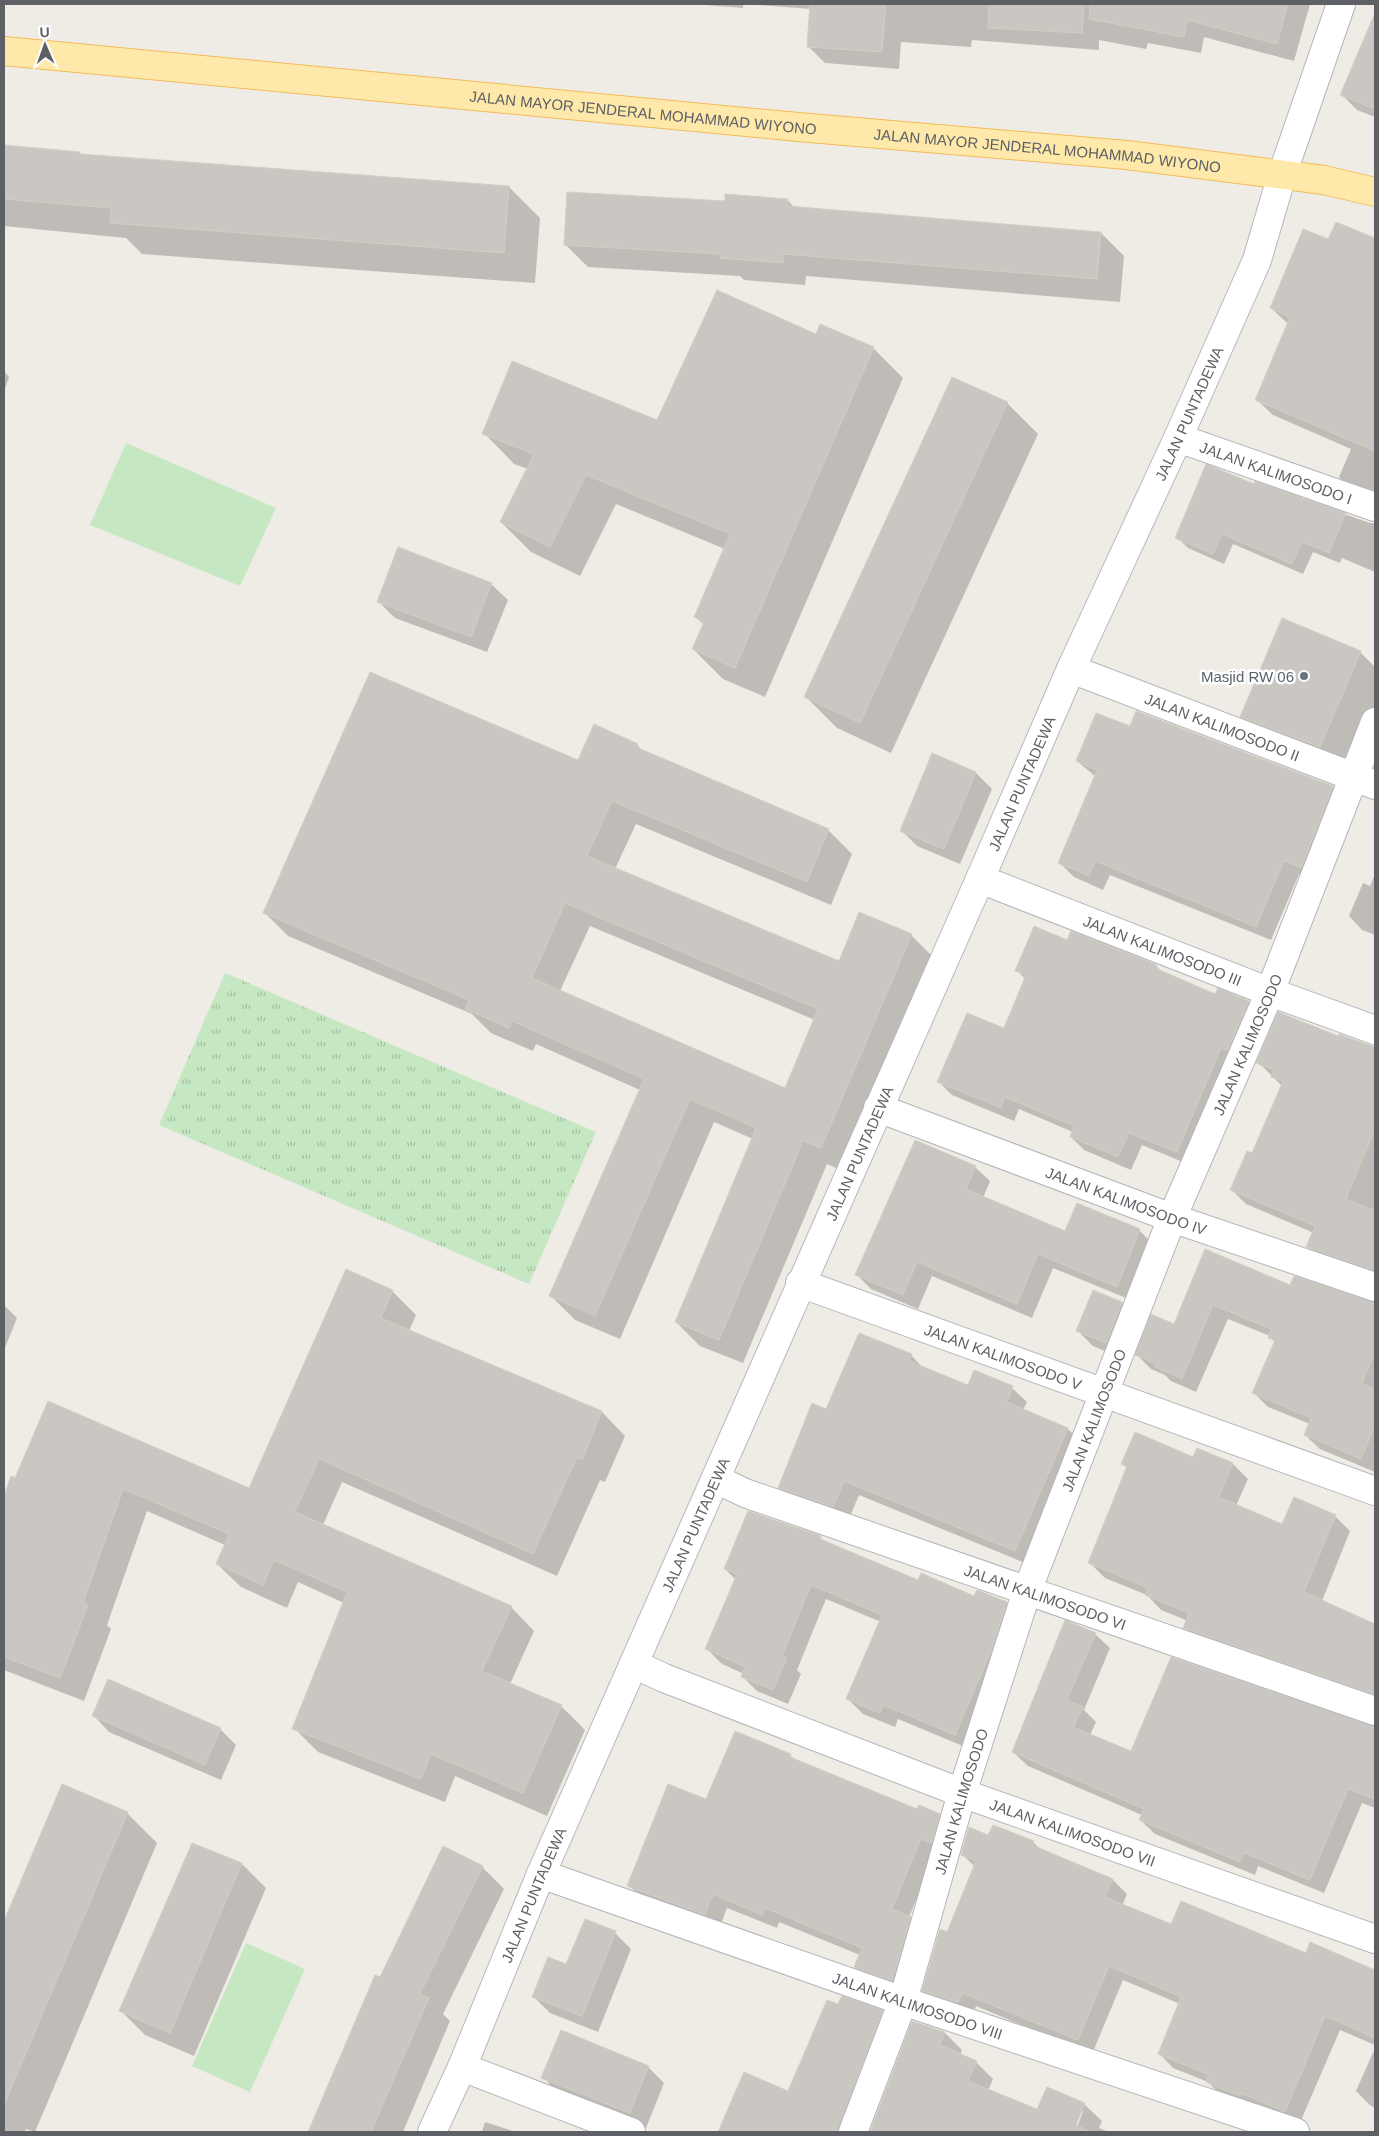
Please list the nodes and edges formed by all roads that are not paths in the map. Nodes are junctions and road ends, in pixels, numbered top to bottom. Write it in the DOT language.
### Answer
graph roads {
  1 [pos="1341,4"];
  2 [pos="4,51"];
  3 [pos="1282,175"];
  4 [pos="1375,192"];
  5 [pos="1178,438"];
  6 [pos="1375,507"];
  7 [pos="1070,668"];
  8 [pos="1375,722"];
  9 [pos="1364,781"];
  10 [pos="980,879"];
  11 [pos="1270,992"];
  12 [pos="1375,1030"];
  13 [pos="878,1108"];
  14 [pos="1172,1218"];
  15 [pos="800,1283"];
  16 [pos="1375,1287"];
  17 [pos="1104,1393"];
  18 [pos="716,1479"];
  19 [pos="1375,1491"];
  20 [pos="1027,1591"];
  21 [pos="634,1664"];
  22 [pos="1375,1711"];
  23 [pos="962,1793"];
  24 [pos="541,1874"];
  25 [pos="1375,1939"];
  26 [pos="903,2001"];
  27 [pos="462,2067"];
  28 [pos="432,2132"];
  29 [pos="631,2132"];
  30 [pos="853,2132"];
  31 [pos="1295,2132"];
  1 -- 3 [label="street, JALAN PUNTADEWA"];
  2 -- 3 [label="main road, JALAN MAYOR JENDERAL MOHAMMAD WIYONO"];
  3 -- 4 [label="main road, JALAN MAYOR JENDERAL MOHAMMAD WIYONO"];
  3 -- 5 [label="street, JALAN PUNTADEWA"];
  5 -- 6 [label="street, JALAN KALIMOSODO I"];
  5 -- 7 [label="street, JALAN PUNTADEWA"];
  7 -- 9 [label="street, JALAN KALIMOSODO II"];
  7 -- 10 [label="street, JALAN PUNTADEWA"];
  8 -- 9 [label="street, JALAN KALIMOSODO"];
  9 -- 11 [label="street, JALAN KALIMOSODO"];
  10 -- 11 [label="street, JALAN KALIMOSODO III"];
  10 -- 13 [label="street, JALAN PUNTADEWA"];
  11 -- 12 [label="street, JALAN KALIMOSODO III"];
  11 -- 14 [label="street, JALAN KALIMOSODO"];
  13 -- 14 [label="street, JALAN KALIMOSODO IV"];
  13 -- 15 [label="street, JALAN PUNTADEWA"];
  14 -- 16 [label="street, JALAN KALIMOSODO IV"];
  14 -- 17 [label="street, JALAN KALIMOSODO"];
  15 -- 17 [label="street, JALAN KALIMOSODO V"];
  15 -- 18 [label="street, JALAN PUNTADEWA"];
  17 -- 19 [label="street, JALAN KALIMOSODO V"];
  17 -- 20 [label="street, JALAN KALIMOSODO"];
  18 -- 20 [label="street, JALAN KALIMOSODO VI"];
  18 -- 21 [label="street, JALAN PUNTADEWA"];
  20 -- 22 [label="street, JALAN KALIMOSODO VI"];
  20 -- 23 [label="street, JALAN KALIMOSODO"];
  21 -- 23 [label="street, JALAN KALIMOSODO VII"];
  21 -- 24 [label="street, JALAN PUNTADEWA"];
  23 -- 25 [label="street, JALAN KALIMOSODO VII"];
  23 -- 26 [label="street, JALAN KALIMOSODO"];
  24 -- 26 [label="street, JALAN KALIMOSODO VIII"];
  24 -- 27 [label="street, JALAN PUNTADEWA"];
  26 -- 30 [label="street, JALAN KALIMOSODO"];
  26 -- 31 [label="street, JALAN KALIMOSODO VIII"];
  27 -- 28 [label="street, JALAN PUNTADEWA"];
  27 -- 29 [label="street"];
}
